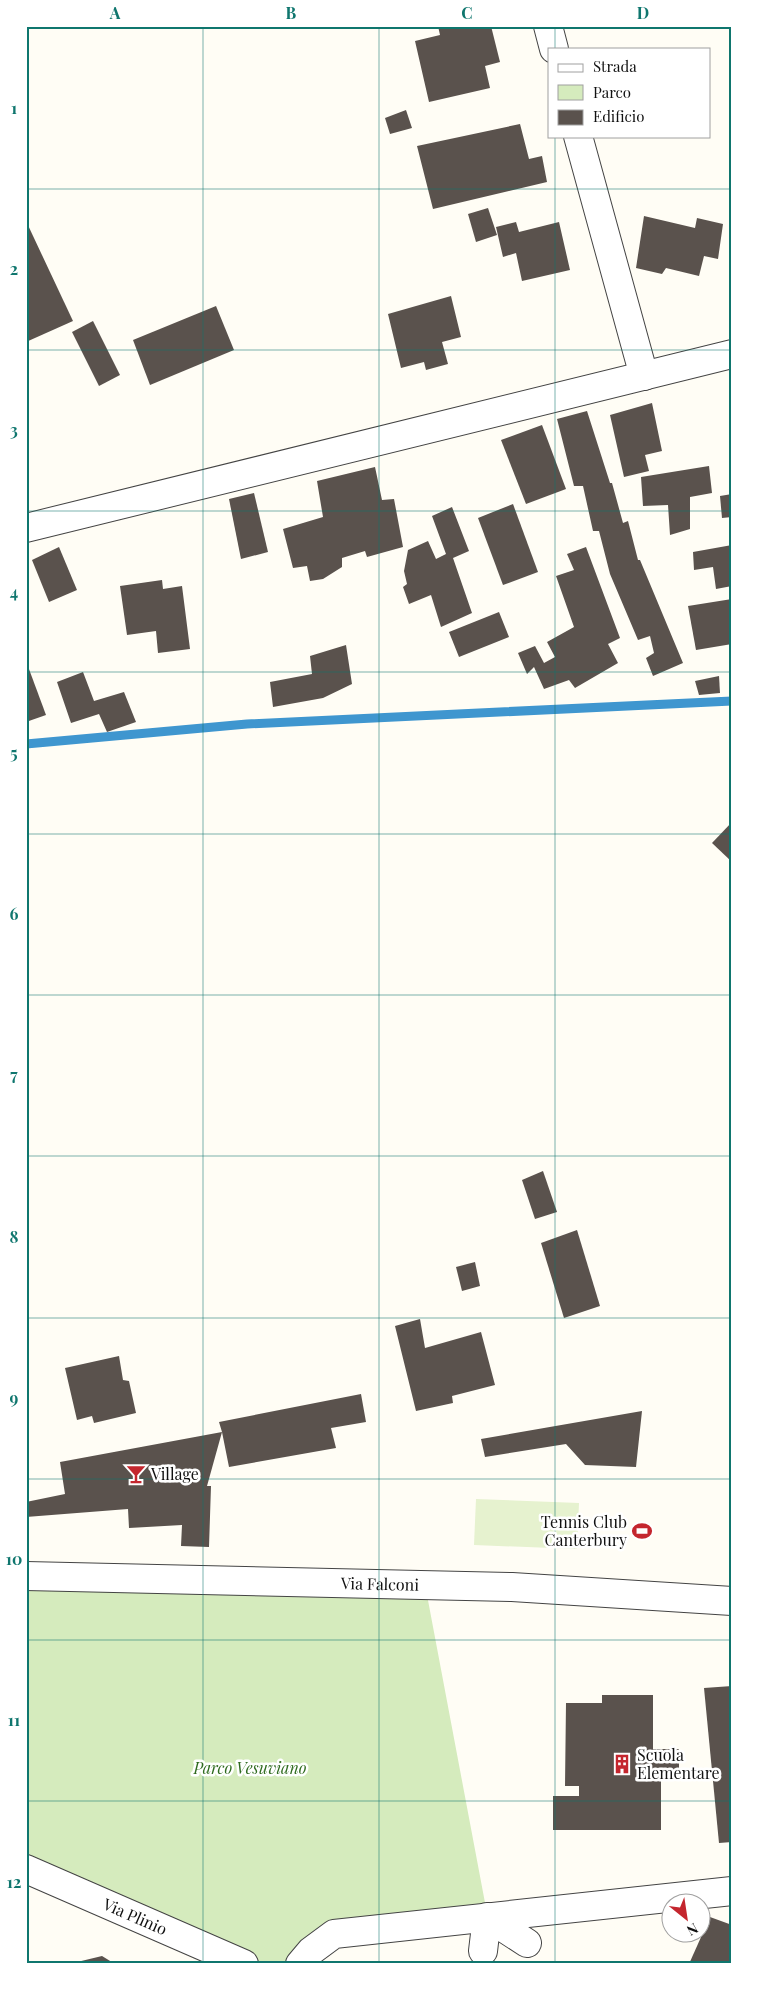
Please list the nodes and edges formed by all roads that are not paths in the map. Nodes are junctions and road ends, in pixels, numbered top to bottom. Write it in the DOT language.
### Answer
graph roads {
  1 [pos="548,26"];
  2 [pos="554,48"];
  3 [pos="579,138"];
  4 [pos="732,354"];
  5 [pos="644,376"];
  6 [pos="26,528"];
  7 [pos="26,1576"];
  8 [pos="732,1601"];
  9 [pos="26,1869"];
  10 [pos="732,1891"];
  11 [pos="487,1917"];
  12 [pos="527,1943"];
  13 [pos="482,1951"];
  14 [pos="244,1964"];
  15 [pos="300,1964"];
  1 -- 2 [label="street"];
  3 -- 5 [label="street"];
  4 -- 5 [label="street"];
  5 -- 6 [label="street"];
  7 -- 8 [label="street, Via Falconi"];
  9 -- 14 [label="street, Via Plinio"];
  10 -- 11 [label="street"];
  11 -- 12 [label="street"];
  11 -- 13 [label="street"];
  11 -- 15 [label="street"];
}
